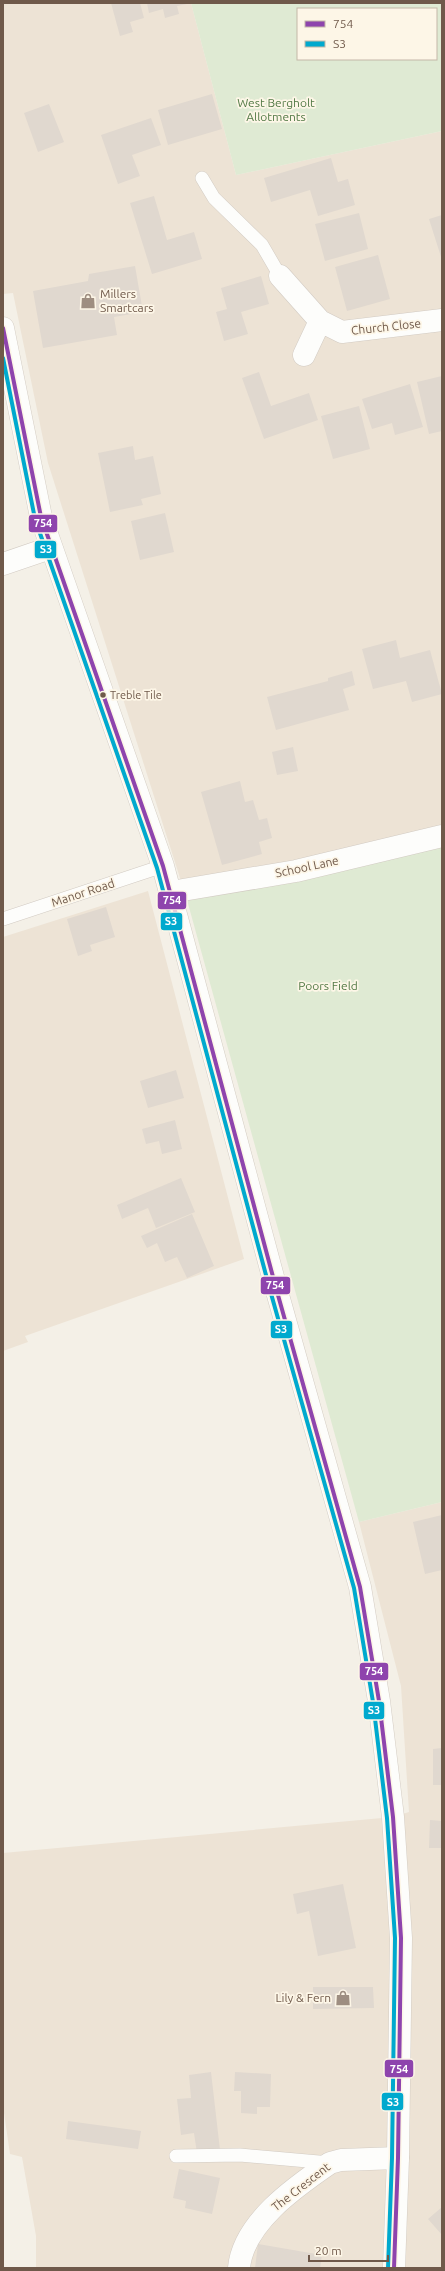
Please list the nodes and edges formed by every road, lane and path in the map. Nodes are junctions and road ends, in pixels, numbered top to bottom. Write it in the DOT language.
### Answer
graph roads {
  1 [pos="202,178"];
  2 [pos="280,276"];
  3 [pos="442,320"];
  4 [pos="320,321"];
  5 [pos="3,328"];
  6 [pos="304,355"];
  7 [pos="50,548"];
  8 [pos="3,564"];
  9 [pos="442,836"];
  10 [pos="163,866"];
  11 [pos="171,892"];
  12 [pos="3,919"];
  13 [pos="176,2156"];
  14 [pos="398,2158"];
  15 [pos="330,2163"];
  16 [pos="239,2268"];
  17 [pos="394,2268"];
  1 -- 2 [label="lane"];
  2 -- 4 [label="main road, Church Close"];
  3 -- 4 [label="main road, Church Close"];
  4 -- 6 [label="main road"];
  5 -- 7 [label="main road"];
  7 -- 8 [label="main road"];
  7 -- 10 [label="main road"];
  9 -- 11 [label="main road, School Lane"];
  10 -- 11 [label="main road"];
  10 -- 12 [label="lane, Manor Road"];
  11 -- 14 [label="main road"];
  13 -- 15 [label="lane"];
  14 -- 15 [label="main road, The Crescent"];
  14 -- 17 [label="main road"];
  15 -- 16 [label="main road, The Crescent"];
}
